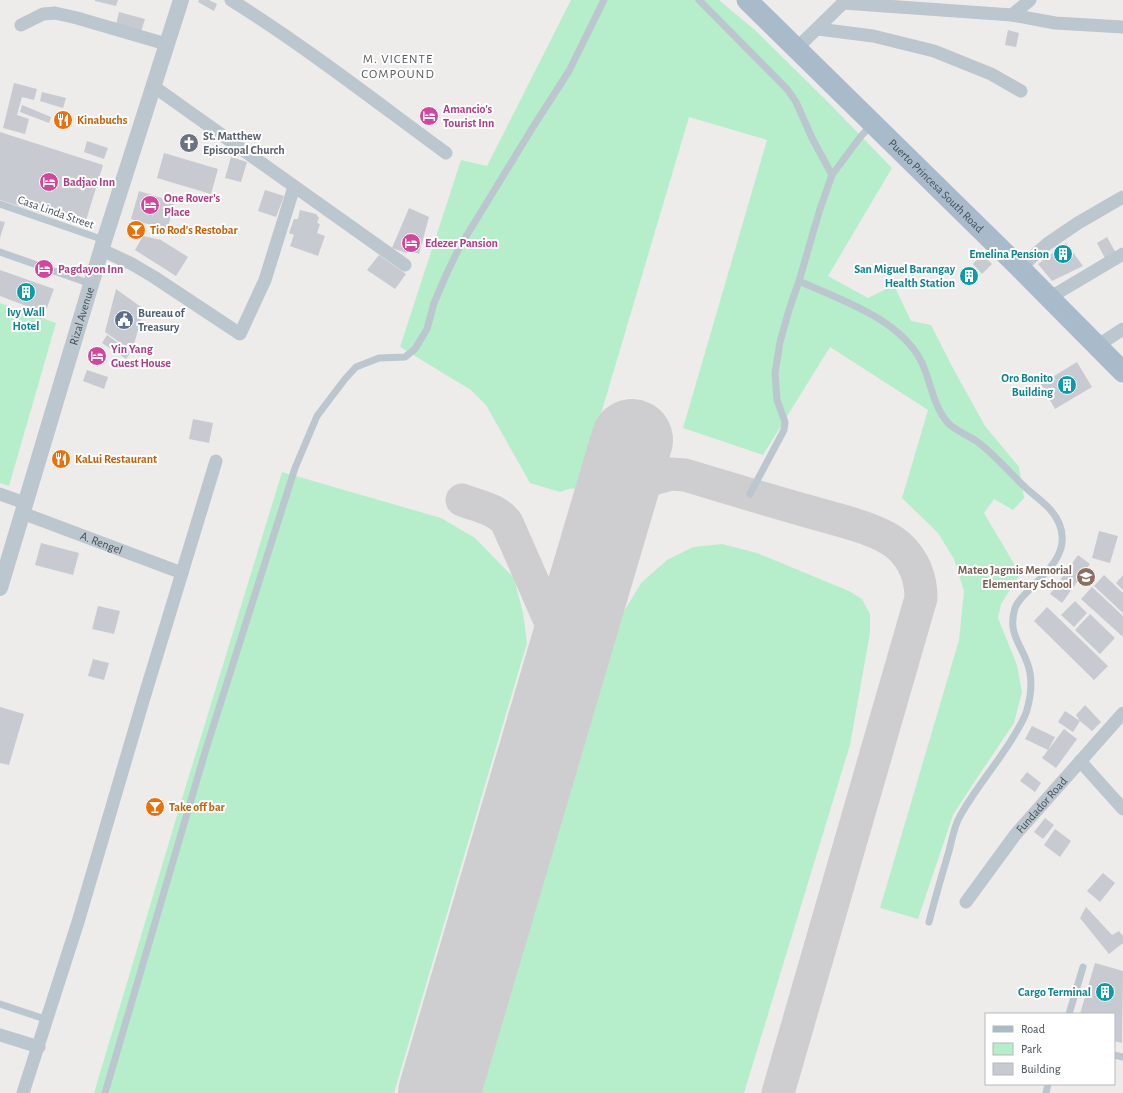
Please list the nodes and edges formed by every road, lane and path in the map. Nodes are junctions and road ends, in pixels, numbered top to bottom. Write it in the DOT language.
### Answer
graph roads {
  1 [pos="181,0"];
  2 [pos="231,0"];
  3 [pos="604,0"];
  4 [pos="699,0"];
  5 [pos="747,0"];
  6 [pos="844,1"];
  7 [pos="1026,1"];
  8 [pos="1012,15"];
  9 [pos="20,25"];
  10 [pos="1123,27"];
  11 [pos="818,29"];
  12 [pos="166,44"];
  13 [pos="797,48"];
  14 [pos="153,86"];
  15 [pos="1020,91"];
  16 [pos="874,124"];
  17 [pos="446,154"];
  18 [pos="832,175"];
  19 [pos="294,186"];
  20 [pos="1123,197"];
  21 [pos="0,204"];
  22 [pos="103,245"];
  23 [pos="0,252"];
  24 [pos="1123,254"];
  25 [pos="405,264"];
  26 [pos="1020,268"];
  27 [pos="799,281"];
  28 [pos="91,284"];
  29 [pos="1050,298"];
  30 [pos="1123,329"];
  31 [pos="1096,346"];
  32 [pos="1123,372"];
  33 [pos="216,461"];
  34 [pos="0,494"];
  35 [pos="750,494"];
  36 [pos="24,508"];
  37 [pos="182,573"];
  38 [pos="0,588"];
  39 [pos="1123,713"];
  40 [pos="1080,761"];
  41 [pos="1123,809"];
  42 [pos="966,902"];
  43 [pos="929,922"];
  44 [pos="1083,967"];
  45 [pos="0,1004"];
  46 [pos="1069,1013"];
  47 [pos="48,1020"];
  48 [pos="0,1035"];
  49 [pos="39,1047"];
  50 [pos="23,1093"];
  51 [pos="105,1093"];
  1 -- 12 [label="street, Rizal Avenue"];
  2 -- 17 [label="street"];
  3 -- 51 [label="lane"];
  4 -- 18 [label="lane"];
  5 -- 13 [label="main road, Puerto Princesa South Road"];
  6 -- 8 [label="street"];
  6 -- 11 [label="street"];
  7 -- 8 [label="street"];
  8 -- 10 [label="street"];
  9 -- 12 [label="street"];
  11 -- 13 [label="street"];
  11 -- 15 [label="street"];
  12 -- 14 [label="street, Rizal Avenue"];
  13 -- 16 [label="main road, Puerto Princesa South Road"];
  14 -- 19 [label="street"];
  14 -- 22 [label="street, Rizal Avenue"];
  16 -- 18 [label="lane"];
  16 -- 26 [label="main road, Puerto Princesa South Road"];
  18 -- 27 [label="lane"];
  19 -- 22 [label="street"];
  19 -- 25 [label="street"];
  20 -- 26 [label="street"];
  21 -- 22 [label="lane, Casa Linda Street"];
  22 -- 28 [label="street, Rizal Avenue"];
  23 -- 28 [label="lane"];
  24 -- 29 [label="street"];
  26 -- 29 [label="main road, Puerto Princesa South Road"];
  27 -- 35 [label="lane"];
  27 -- 43 [label="lane"];
  28 -- 36 [label="street, Rizal Avenue"];
  29 -- 31 [label="main road, Puerto Princesa South Road"];
  30 -- 31 [label="street"];
  31 -- 32 [label="main road, Puerto Princesa South Road"];
  33 -- 37 [label="street"];
  34 -- 36 [label="street, A. Rengel"];
  36 -- 37 [label="street, A. Rengel"];
  36 -- 38 [label="street, Rizal Avenue"];
  37 -- 47 [label="street"];
  39 -- 40 [label="street, Fundador Road"];
  40 -- 41 [label="street"];
  40 -- 42 [label="street, Fundador Road"];
  44 -- 46 [label="lane"];
  45 -- 47 [label="lane"];
  47 -- 49 [label="street"];
  48 -- 49 [label="street"];
  49 -- 50 [label="street"];
}
